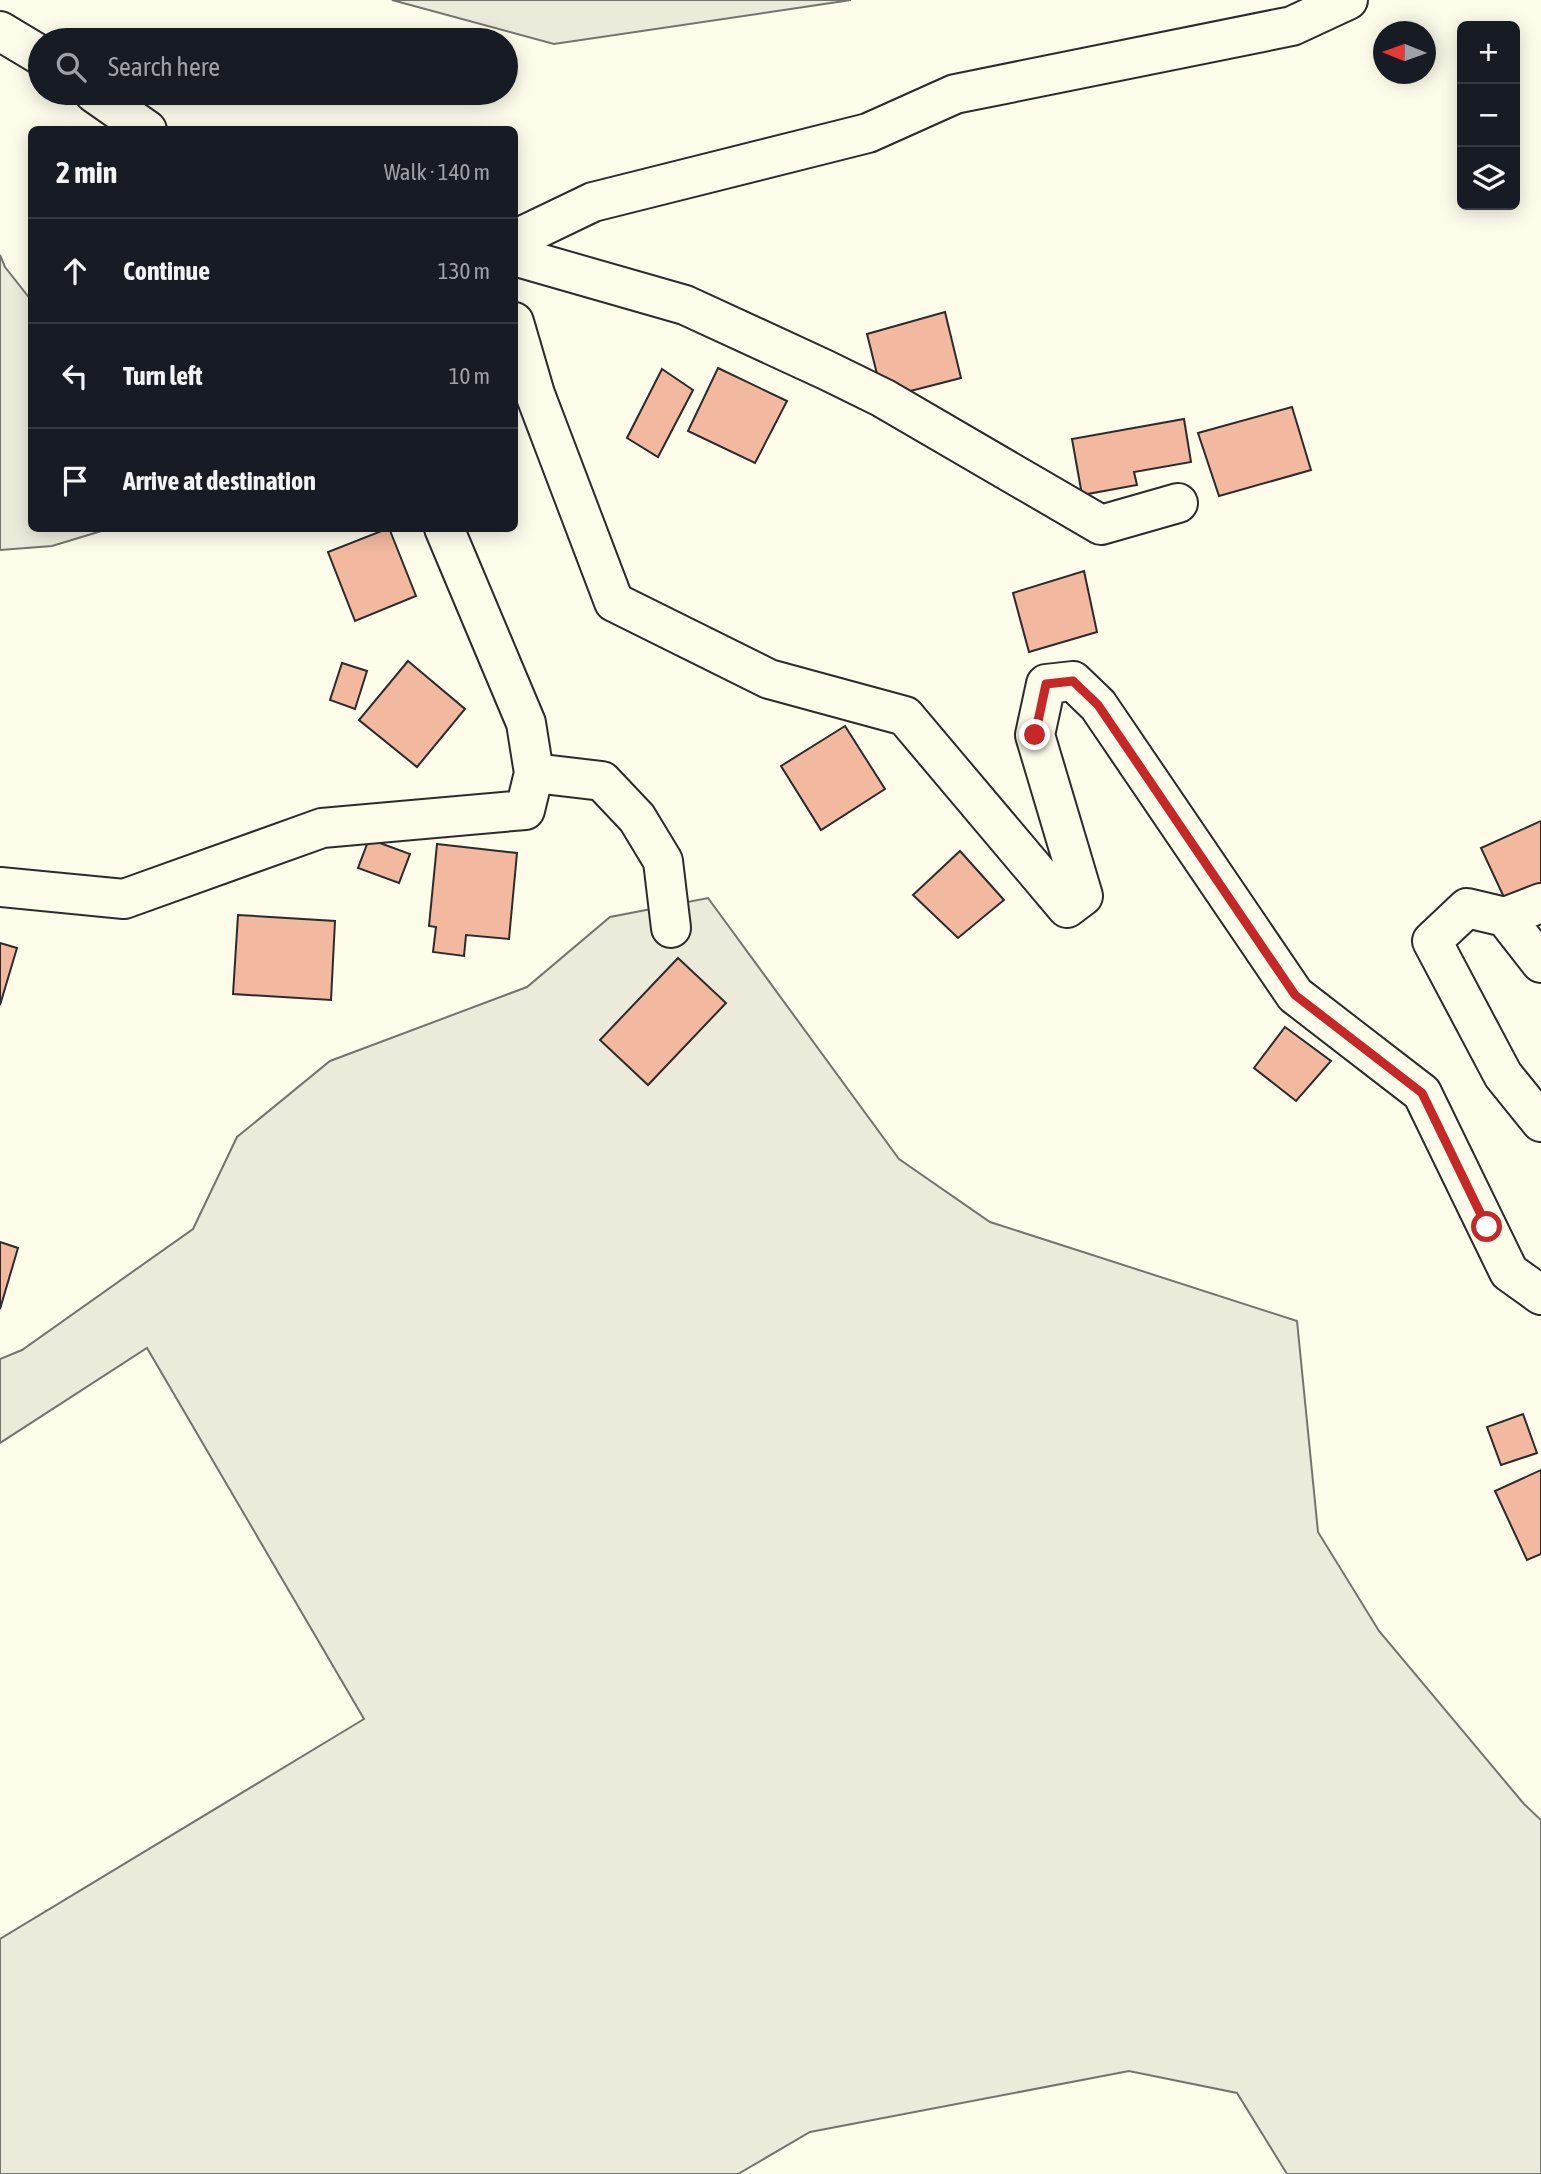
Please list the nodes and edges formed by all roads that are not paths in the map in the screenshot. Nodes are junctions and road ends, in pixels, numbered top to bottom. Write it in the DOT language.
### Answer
graph roads {
  1 [pos="1348,0"];
  2 [pos="0,30"];
  3 [pos="28,48"];
  4 [pos="111,105"];
  5 [pos="141,126"];
  6 [pos="518,238"];
  7 [pos="518,257"];
  8 [pos="518,336"];
  9 [pos="1178,503"];
  10 [pos="446,532"];
  11 [pos="534,773"];
  12 [pos="0,887"];
  13 [pos="1541,903"];
  14 [pos="1505,916"];
  15 [pos="671,928"];
  16 [pos="1541,963"];
  17 [pos="1541,1122"];
  18 [pos="1541,1295"];
  1 -- 6 [label="street"];
  2 -- 3 [label="street"];
  4 -- 5 [label="street"];
  7 -- 9 [label="street"];
  8 -- 18 [label="street"];
  10 -- 11 [label="street"];
  11 -- 12 [label="street"];
  11 -- 15 [label="street"];
  13 -- 14 [label="street"];
  14 -- 16 [label="street"];
  14 -- 17 [label="street"];
}
